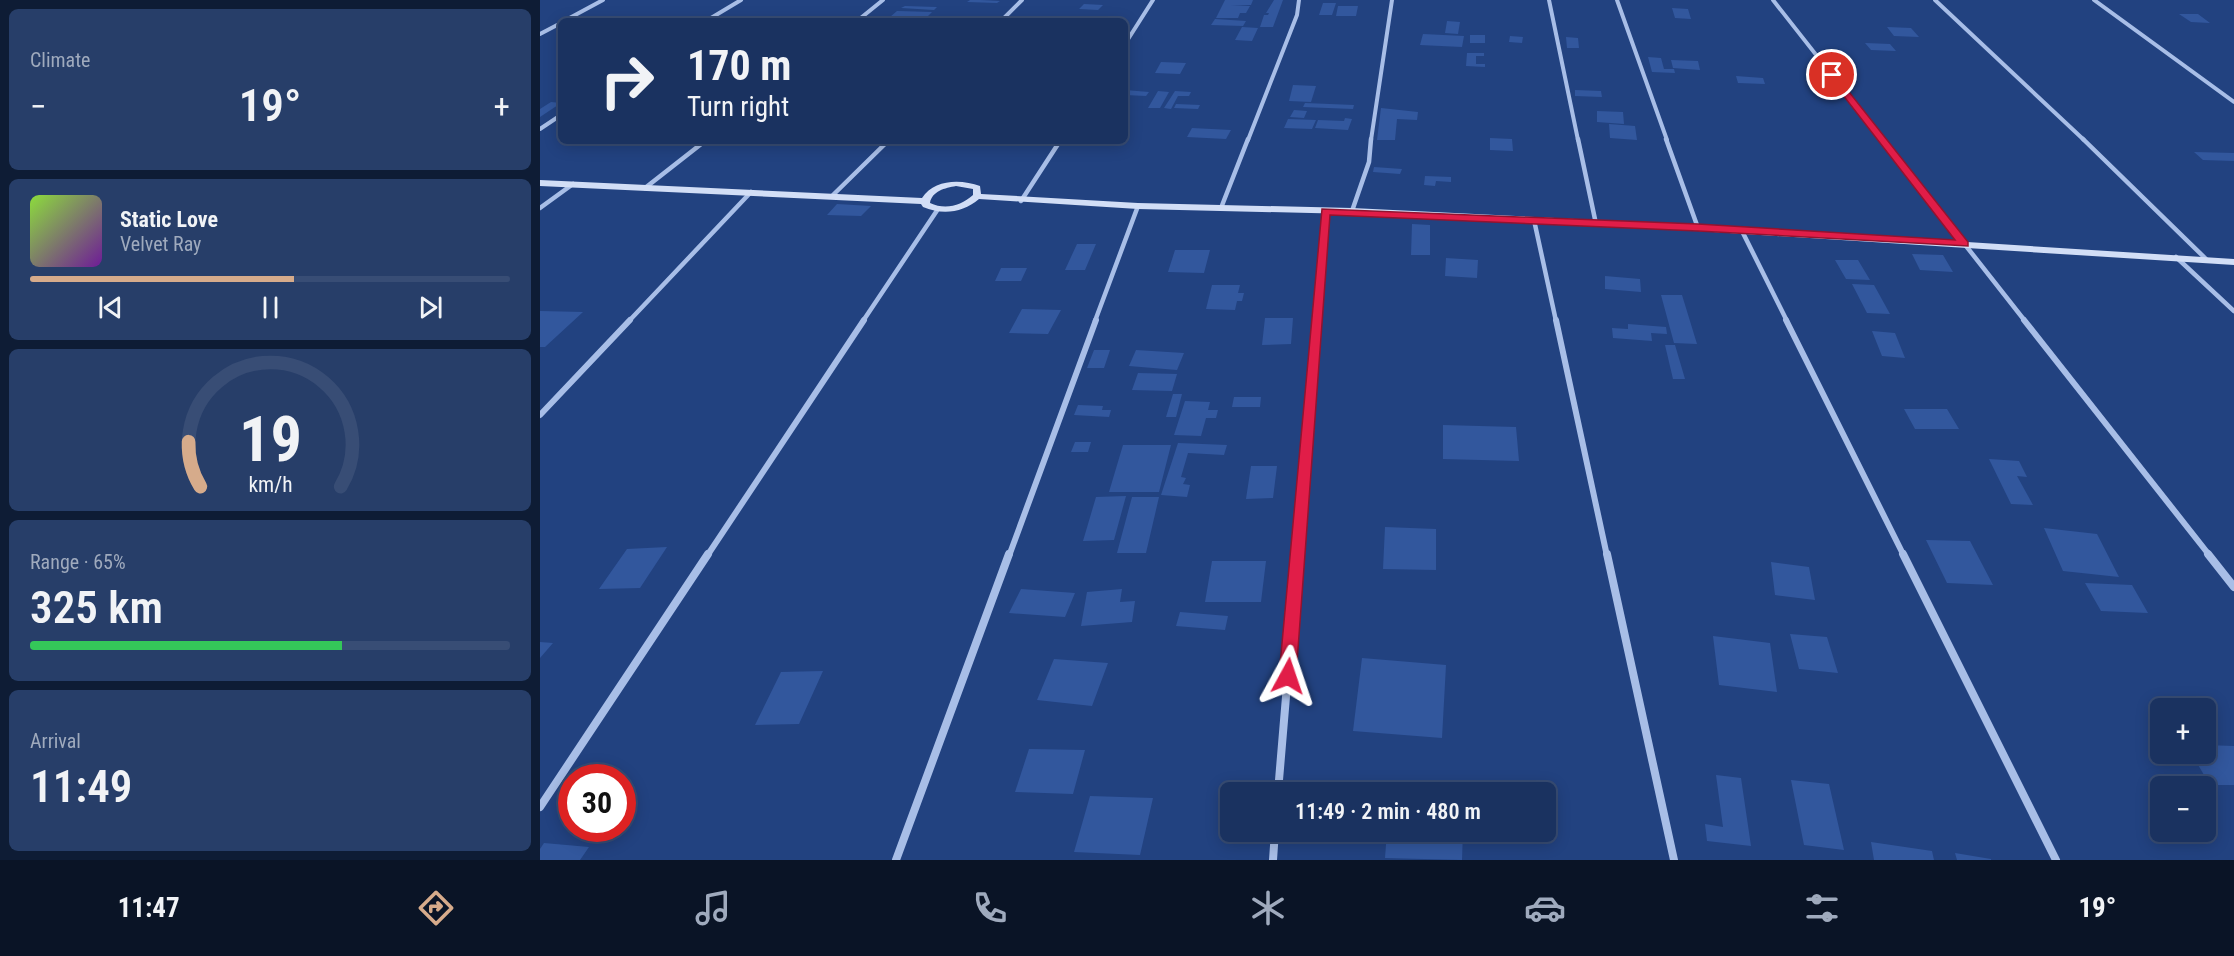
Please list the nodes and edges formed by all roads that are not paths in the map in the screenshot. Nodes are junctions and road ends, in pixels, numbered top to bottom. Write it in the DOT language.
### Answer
graph roads {
  1 [pos="603,0"];
  2 [pos="741,0"];
  3 [pos="883,0"];
  4 [pos="1022,0"];
  5 [pos="1153,0"];
  6 [pos="1299,0"];
  7 [pos="1392,0"];
  8 [pos="1549,0"];
  9 [pos="1617,0"];
  10 [pos="1773,0"];
  11 [pos="1935,0"];
  12 [pos="2094,0"];
  13 [pos="569,18"];
  14 [pos="711,18"];
  15 [pos="861,18"];
  16 [pos="1004,18"];
  17 [pos="558,24"];
  18 [pos="540,34"];
  19 [pos="1128,39"];
  20 [pos="2234,102"];
  21 [pos="558,117"];
  22 [pos="540,129"];
  23 [pos="701,144"];
  24 [pos="885,144"];
  25 [pos="1058,144"];
  26 [pos="540,183"];
  27 [pos="573,184"];
  28 [pos="645,188"];
  29 [pos="751,192"];
  30 [pos="833,195"];
  31 [pos="977,196"];
  32 [pos="925,201"];
  33 [pos="1021,201"];
  34 [pos="1138,206"];
  35 [pos="540,208"];
  36 [pos="1221,208"];
  37 [pos="939,209"];
  38 [pos="1326,211"];
  39 [pos="1352,211"];
  40 [pos="1534,220"];
  41 [pos="1596,224"];
  42 [pos="1698,228"];
  43 [pos="1742,231"];
  44 [pos="1964,244"];
  45 [pos="2176,257"];
  46 [pos="2206,259"];
  47 [pos="2234,262"];
  48 [pos="2234,311"];
  49 [pos="540,415"];
  50 [pos="2234,587"];
  51 [pos="1279,782"];
  52 [pos="540,807"];
  53 [pos="1274,842"];
  54 [pos="896,860"];
  55 [pos="1273,860"];
  56 [pos="1674,860"];
  57 [pos="2056,860"];
  1 -- 13 [label="street"];
  2 -- 14 [label="street"];
  3 -- 15 [label="street"];
  4 -- 16 [label="street"];
  5 -- 19 [label="street"];
  6 -- 36 [label="street"];
  7 -- 39 [label="street"];
  8 -- 41 [label="street"];
  9 -- 42 [label="street"];
  10 -- 44 [label="street"];
  11 -- 46 [label="street"];
  12 -- 20 [label="street"];
  17 -- 18 [label="street"];
  21 -- 22 [label="street"];
  23 -- 28 [label="street"];
  24 -- 30 [label="street"];
  25 -- 33 [label="street"];
  26 -- 27 [label="main road"];
  27 -- 28 [label="main road"];
  27 -- 35 [label="street"];
  28 -- 29 [label="main road"];
  29 -- 30 [label="main road"];
  29 -- 49 [label="street"];
  30 -- 32 [label="main road"];
  31 -- 32 [label="main road"];
  31 -- 33 [label="main road"];
  31 -- 37 [label="main road"];
  32 -- 37 [label="main road"];
  33 -- 34 [label="main road"];
  34 -- 36 [label="main road"];
  34 -- 54 [label="street"];
  36 -- 38 [label="main road"];
  37 -- 52 [label="street"];
  38 -- 39 [label="main road"];
  38 -- 51 [label="street"];
  39 -- 40 [label="main road"];
  40 -- 41 [label="main road"];
  40 -- 56 [label="street"];
  41 -- 42 [label="main road"];
  42 -- 43 [label="main road"];
  43 -- 44 [label="main road"];
  43 -- 57 [label="street"];
  44 -- 45 [label="main road"];
  44 -- 50 [label="street"];
  45 -- 46 [label="main road"];
  45 -- 48 [label="street"];
  46 -- 47 [label="main road"];
  53 -- 55 [label="street"];
}
